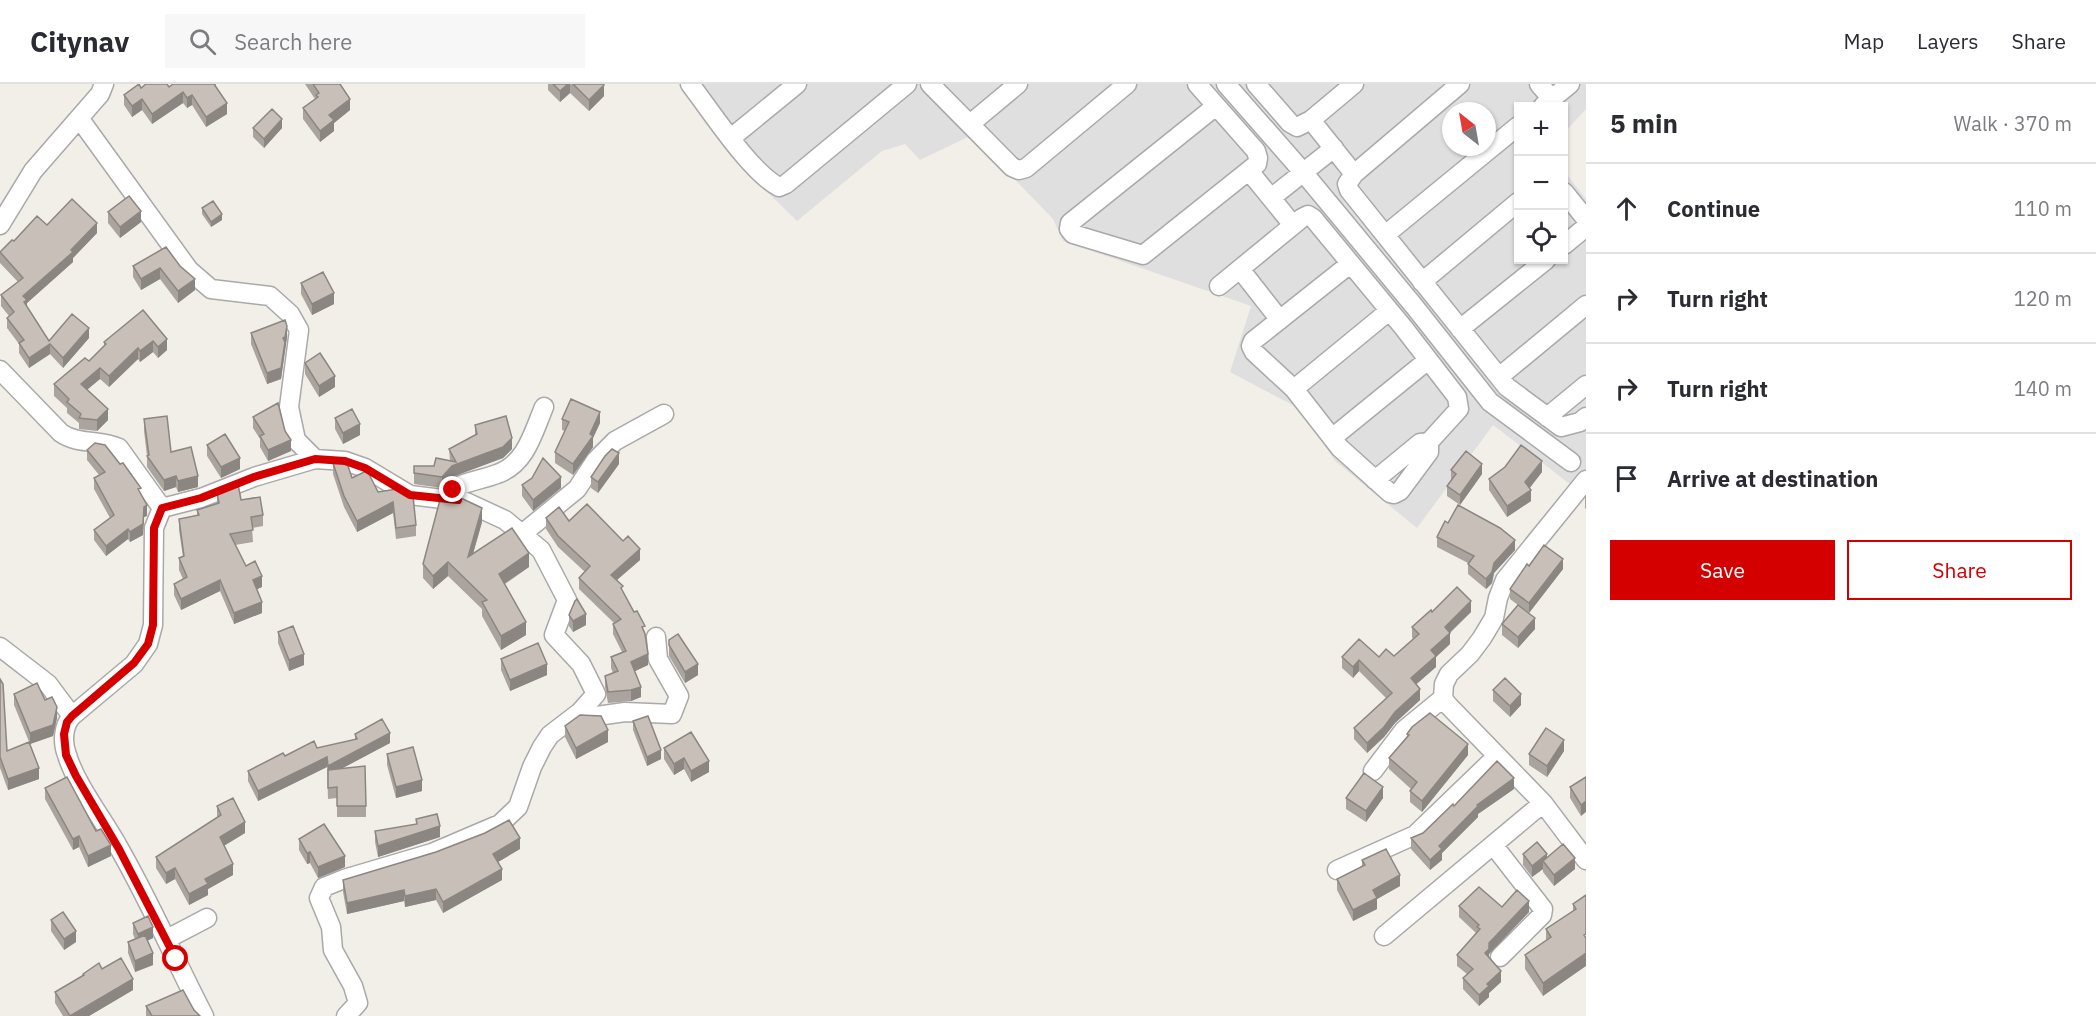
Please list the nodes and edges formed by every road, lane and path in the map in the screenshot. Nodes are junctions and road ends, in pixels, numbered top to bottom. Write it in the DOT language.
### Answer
graph roads {
  1 [pos="104,84"];
  2 [pos="690,84"];
  3 [pos="797,84"];
  4 [pos="907,84"];
  5 [pos="930,84"];
  6 [pos="1018,84"];
  7 [pos="1197,84"];
  8 [pos="1226,84"];
  9 [pos="1256,84"];
  10 [pos="1354,84"];
  11 [pos="1460,84"];
  12 [pos="1539,84"];
  13 [pos="1570,84"];
  14 [pos="1123,85"];
  15 [pos="1547,102"];
  16 [pos="1548,102"];
  17 [pos="1216,106"];
  18 [pos="79,118"];
  19 [pos="1311,120"];
  20 [pos="970,124"];
  21 [pos="1514,133"];
  22 [pos="731,138"];
  23 [pos="1334,148"];
  24 [pos="1249,171"];
  25 [pos="1303,172"];
  26 [pos="1354,174"];
  27 [pos="1271,198"];
  28 [pos="1568,198"];
  29 [pos="1514,205"];
  30 [pos="1586,219"];
  31 [pos="0,225"];
  32 [pos="1293,225"];
  33 [pos="1586,227"];
  34 [pos="1385,235"];
  35 [pos="1568,241"];
  36 [pos="1350,264"];
  37 [pos="1541,264"];
  38 [pos="1240,269"];
  39 [pos="1422,282"];
  40 [pos="1219,286"];
  41 [pos="1586,305"];
  42 [pos="1389,311"];
  43 [pos="1280,320"];
  44 [pos="1460,329"];
  45 [pos="1428,360"];
  46 [pos="0,370"];
  47 [pos="1499,376"];
  48 [pos="1586,385"];
  49 [pos="1294,389"];
  50 [pos="544,407"];
  51 [pos="664,414"];
  52 [pos="1547,417"];
  53 [pos="1586,417"];
  54 [pos="1332,438"];
  55 [pos="315,459"];
  56 [pos="1571,462"];
  57 [pos="1586,480"];
  58 [pos="458,500"];
  59 [pos="162,508"];
  60 [pos="522,534"];
  61 [pos="656,637"];
  62 [pos="0,647"];
  63 [pos="1443,698"];
  64 [pos="580,712"];
  65 [pos="72,716"];
  66 [pos="1497,756"];
  67 [pos="1373,771"];
  68 [pos="1543,804"];
  69 [pos="1494,846"];
  70 [pos="1586,860"];
  71 [pos="1337,870"];
  72 [pos="207,918"];
  73 [pos="1384,936"];
  74 [pos="167,939"];
  75 [pos="1500,957"];
  76 [pos="204,1016"];
  77 [pos="346,1016"];
  1 -- 18 [label="street"];
  2 -- 22 [label="street"];
  3 -- 22 [label="street"];
  4 -- 22 [label="street"];
  5 -- 20 [label="street"];
  6 -- 20 [label="street"];
  7 -- 17 [label="street"];
  8 -- 25 [label="street"];
  9 -- 19 [label="street"];
  10 -- 19 [label="street"];
  11 -- 26 [label="street"];
  12 -- 15 [label="street"];
  13 -- 16 [label="street"];
  14 -- 20 [label="street"];
  17 -- 24 [label="street"];
  17 -- 24 [label="street"];
  18 -- 31 [label="street"];
  18 -- 55 [label="street"];
  19 -- 23 [label="street"];
  21 -- 34 [label="street"];
  23 -- 25 [label="street"];
  23 -- 26 [label="street"];
  24 -- 27 [label="street"];
  25 -- 27 [label="street"];
  25 -- 56 [label="street"];
  26 -- 34 [label="street"];
  27 -- 32 [label="street"];
  28 -- 30 [label="street"];
  29 -- 39 [label="street"];
  32 -- 36 [label="street"];
  32 -- 38 [label="street"];
  33 -- 35 [label="street"];
  34 -- 39 [label="street"];
  36 -- 42 [label="street"];
  36 -- 43 [label="street"];
  37 -- 44 [label="street"];
  38 -- 40 [label="street"];
  38 -- 43 [label="street"];
  39 -- 44 [label="street"];
  41 -- 47 [label="street"];
  42 -- 45 [label="street"];
  42 -- 49 [label="street"];
  43 -- 49 [label="street"];
  44 -- 47 [label="street"];
  45 -- 54 [label="street"];
  45 -- 54 [label="street"];
  46 -- 59 [label="street"];
  47 -- 52 [label="street"];
  48 -- 52 [label="street"];
  49 -- 54 [label="street"];
  50 -- 58 [label="street"];
  51 -- 60 [label="street"];
  52 -- 53 [label="street"];
  55 -- 58 [label="street"];
  55 -- 59 [label="street"];
  57 -- 63 [label="street"];
  58 -- 60 [label="street"];
  59 -- 65 [label="street"];
  60 -- 64 [label="street"];
  61 -- 64 [label="street"];
  62 -- 65 [label="street"];
  63 -- 66 [label="street"];
  63 -- 67 [label="street"];
  64 -- 77 [label="street"];
  65 -- 74 [label="street"];
  66 -- 68 [label="street"];
  66 -- 71 [label="street"];
  68 -- 69 [label="street"];
  68 -- 70 [label="street"];
  69 -- 73 [label="street"];
  69 -- 75 [label="street"];
  72 -- 74 [label="street"];
  74 -- 76 [label="street"];
}
